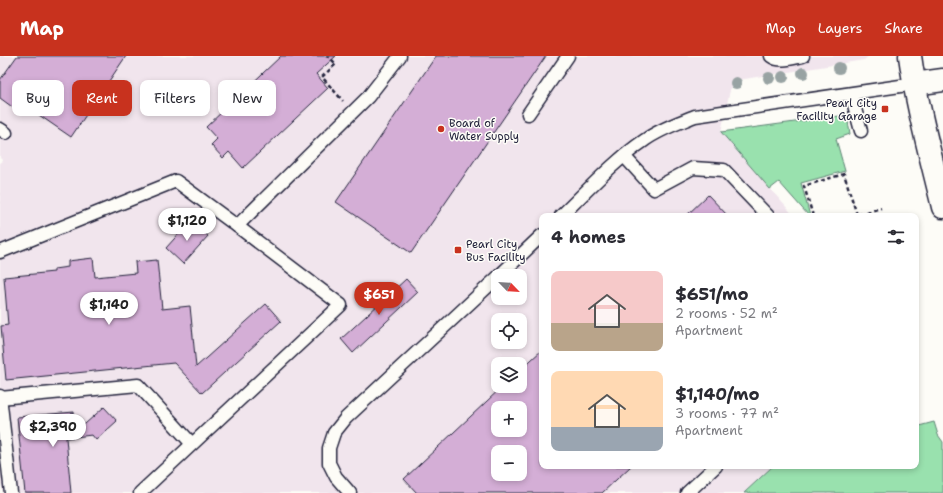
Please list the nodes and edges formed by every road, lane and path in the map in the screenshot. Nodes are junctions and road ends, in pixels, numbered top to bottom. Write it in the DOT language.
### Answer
graph roads {
  1 [pos="326,56"];
  2 [pos="400,56"];
  3 [pos="568,56"];
  4 [pos="771,56"];
  5 [pos="803,56"];
  6 [pos="910,56"];
  7 [pos="943,80"];
  8 [pos="914,84"];
  9 [pos="330,87"];
  10 [pos="851,94"];
  11 [pos="528,114"];
  12 [pos="861,131"];
  13 [pos="624,156"];
  14 [pos="943,207"];
  15 [pos="881,208"];
  16 [pos="565,213"];
  17 [pos="765,213"];
  18 [pos="812,213"];
  19 [pos="856,213"];
  20 [pos="864,213"];
  21 [pos="237,226"];
  22 [pos="539,238"];
  23 [pos="0,252"];
  24 [pos="507,269"];
  25 [pos="491,284"];
  26 [pos="0,397"];
  27 [pos="192,444"];
  28 [pos="713,469"];
  29 [pos="11,493"];
  30 [pos="140,493"];
  31 [pos="350,493"];
  32 [pos="687,493"];
  1 -- 9 [label="path"];
  2 -- 21 [label="lane"];
  3 -- 11 [label="lane"];
  4 -- 5 [label="lane"];
  6 -- 8 [label="main road"];
  7 -- 8 [label="main road"];
  8 -- 10 [label="lane"];
  8 -- 14 [label="main road"];
  10 -- 12 [label="lane"];
  10 -- 13 [label="lane"];
  13 -- 16 [label="lane"];
  13 -- 17 [label="lane"];
  15 -- 20 [label="path"];
  18 -- 19 [label="path"];
  21 -- 23 [label="lane"];
  21 -- 27 [label="lane"];
  22 -- 24 [label="lane"];
  25 -- 31 [label="lane"];
  26 -- 27 [label="lane"];
  26 -- 29 [label="lane"];
  27 -- 30 [label="lane"];
  28 -- 32 [label="lane"];
}
